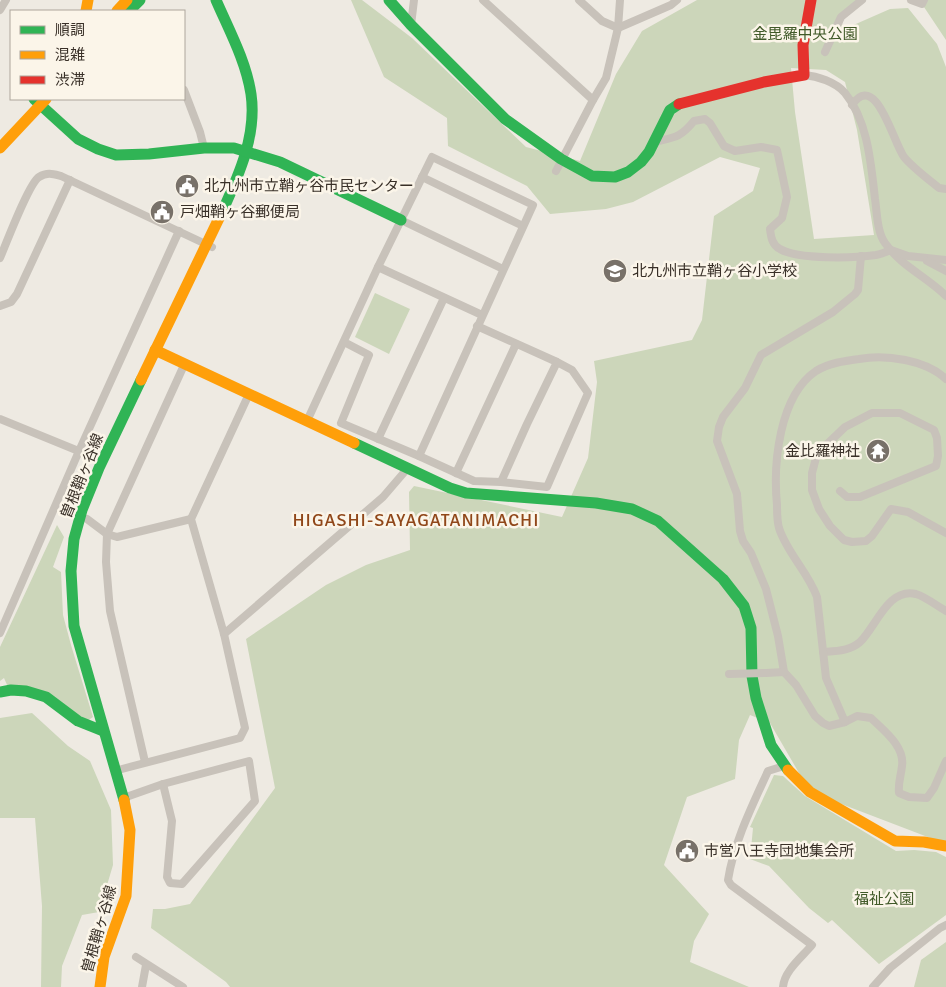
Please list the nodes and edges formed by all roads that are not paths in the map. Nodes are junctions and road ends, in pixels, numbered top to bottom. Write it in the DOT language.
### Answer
graph roads {
  1 [pos="6,0"];
  2 [pos="216,0"];
  3 [pos="224,0"];
  4 [pos="389,0"];
  5 [pos="414,0"];
  6 [pos="483,0"];
  7 [pos="579,0"];
  8 [pos="620,0"];
  9 [pos="677,0"];
  10 [pos="811,0"];
  11 [pos="862,0"];
  12 [pos="911,0"];
  13 [pos="924,0"];
  14 [pos="133,6"];
  15 [pos="0,10"];
  16 [pos="120,10"];
  17 [pos="411,25"];
  18 [pos="618,28"];
  19 [pos="825,52"];
  20 [pos="804,75"];
  21 [pos="185,93"];
  22 [pos="593,100"];
  23 [pos="38,101"];
  24 [pos="852,105"];
  25 [pos="0,136"];
  26 [pos="654,142"];
  27 [pos="0,148"];
  28 [pos="204,148"];
  29 [pos="249,152"];
  30 [pos="561,160"];
  31 [pos="556,171"];
  32 [pos="422,177"];
  33 [pos="70,180"];
  34 [pos="946,189"];
  35 [pos="401,220"];
  36 [pos="523,226"];
  37 [pos="179,231"];
  38 [pos="209,245"];
  39 [pos="891,250"];
  40 [pos="861,256"];
  41 [pos="0,258"];
  42 [pos="923,259"];
  43 [pos="946,260"];
  44 [pos="378,267"];
  45 [pos="503,269"];
  46 [pos="946,271"];
  47 [pos="946,296"];
  48 [pos="444,298"];
  49 [pos="0,306"];
  50 [pos="482,316"];
  51 [pos="477,326"];
  52 [pos="344,342"];
  53 [pos="516,344"];
  54 [pos="159,351"];
  55 [pos="185,362"];
  56 [pos="557,362"];
  57 [pos="946,378"];
  58 [pos="249,394"];
  59 [pos="0,419"];
  60 [pos="307,421"];
  61 [pos="378,439"];
  62 [pos="79,451"];
  63 [pos="419,456"];
  64 [pos="103,461"];
  65 [pos="407,469"];
  66 [pos="456,473"];
  67 [pos="501,482"];
  68 [pos="840,491"];
  69 [pos="87,519"];
  70 [pos="191,519"];
  71 [pos="946,533"];
  72 [pos="107,534"];
  73 [pos="946,611"];
  74 [pos="0,634"];
  75 [pos="224,634"];
  76 [pos="823,652"];
  77 [pos="784,672"];
  78 [pos="729,674"];
  79 [pos="0,692"];
  80 [pos="845,722"];
  81 [pos="103,731"];
  82 [pos="946,761"];
  83 [pos="145,762"];
  84 [pos="784,766"];
  85 [pos="122,769"];
  86 [pos="163,784"];
  87 [pos="129,796"];
  88 [pos="946,846"];
  89 [pos="946,925"];
  90 [pos="136,957"];
  91 [pos="146,965"];
  92 [pos="100,987"];
  93 [pos="107,987"];
  94 [pos="142,987"];
  95 [pos="183,987"];
  96 [pos="783,987"];
  97 [pos="873,987"];
  1 -- 15 [label="street"];
  2 -- 29 [label="main road, 曽根鞘ヶ谷線"];
  3 -- 29 [label="main road, 曽根鞘ヶ谷線"];
  4 -- 17 [label="main road"];
  5 -- 17 [label="street"];
  6 -- 22 [label="street"];
  7 -- 18 [label="street"];
  8 -- 18 [label="street"];
  9 -- 18 [label="street"];
  10 -- 20 [label="main road"];
  11 -- 19 [label="street"];
  12 -- 13 [label="street"];
  14 -- 16 [label="main road"];
  17 -- 30 [label="main road"];
  18 -- 22 [label="street"];
  20 -- 24 [label="street"];
  20 -- 26 [label="main road"];
  21 -- 28 [label="street"];
  22 -- 30 [label="street"];
  23 -- 25 [label="main road"];
  23 -- 27 [label="main road"];
  23 -- 28 [label="main road"];
  24 -- 34 [label="street"];
  24 -- 39 [label="street"];
  26 -- 30 [label="main road"];
  26 -- 40 [label="street"];
  28 -- 29 [label="main road"];
  29 -- 35 [label="main road"];
  29 -- 38 [label="main road, 曽根鞘ヶ谷線"];
  30 -- 31 [label="street"];
  32 -- 35 [label="street"];
  32 -- 36 [label="street"];
  32 -- 36 [label="street"];
  33 -- 37 [label="street"];
  33 -- 41 [label="street"];
  33 -- 49 [label="street"];
  35 -- 44 [label="street"];
  35 -- 45 [label="street"];
  36 -- 45 [label="street"];
  37 -- 38 [label="street"];
  37 -- 62 [label="street"];
  38 -- 54 [label="main road, 曽根鞘ヶ谷線"];
  39 -- 40 [label="street"];
  39 -- 42 [label="street"];
  39 -- 47 [label="street"];
  40 -- 77 [label="street"];
  42 -- 43 [label="street"];
  42 -- 46 [label="street"];
  44 -- 48 [label="street"];
  44 -- 52 [label="street"];
  45 -- 50 [label="street"];
  48 -- 50 [label="street"];
  48 -- 61 [label="street"];
  50 -- 51 [label="street"];
  51 -- 53 [label="street"];
  51 -- 63 [label="street"];
  52 -- 60 [label="street"];
  52 -- 61 [label="street"];
  53 -- 56 [label="street"];
  53 -- 66 [label="street"];
  54 -- 55 [label="main road"];
  54 -- 64 [label="main road, 曽根鞘ヶ谷線"];
  54 -- 69 [label="main road, 曽根鞘ヶ谷線"];
  55 -- 58 [label="main road"];
  55 -- 72 [label="street"];
  56 -- 67 [label="street"];
  56 -- 67 [label="street"];
  57 -- 76 [label="street"];
  58 -- 60 [label="main road"];
  58 -- 70 [label="street"];
  59 -- 62 [label="street"];
  60 -- 65 [label="main road"];
  61 -- 63 [label="street"];
  62 -- 64 [label="street"];
  62 -- 74 [label="street"];
  63 -- 66 [label="street"];
  64 -- 81 [label="main road, 曽根鞘ヶ谷線"];
  65 -- 75 [label="street"];
  65 -- 84 [label="main road"];
  66 -- 67 [label="street"];
  68 -- 71 [label="street"];
  69 -- 72 [label="street"];
  69 -- 85 [label="main road, 曽根鞘ヶ谷線"];
  70 -- 72 [label="street"];
  70 -- 75 [label="street"];
  72 -- 83 [label="street"];
  73 -- 76 [label="street"];
  75 -- 83 [label="street"];
  76 -- 80 [label="street"];
  77 -- 78 [label="street, bridge"];
  77 -- 80 [label="street"];
  79 -- 81 [label="main road"];
  80 -- 82 [label="street"];
  81 -- 92 [label="main road, 曽根鞘ヶ谷線"];
  83 -- 85 [label="street"];
  84 -- 88 [label="main road"];
  84 -- 96 [label="street"];
  85 -- 87 [label="main road, 曽根鞘ヶ谷線"];
  86 -- 86 [label="street"];
  86 -- 87 [label="street"];
  87 -- 93 [label="main road, 曽根鞘ヶ谷線"];
  89 -- 97 [label="street"];
  90 -- 91 [label="street"];
  91 -- 94 [label="street"];
  91 -- 95 [label="street"];
}
